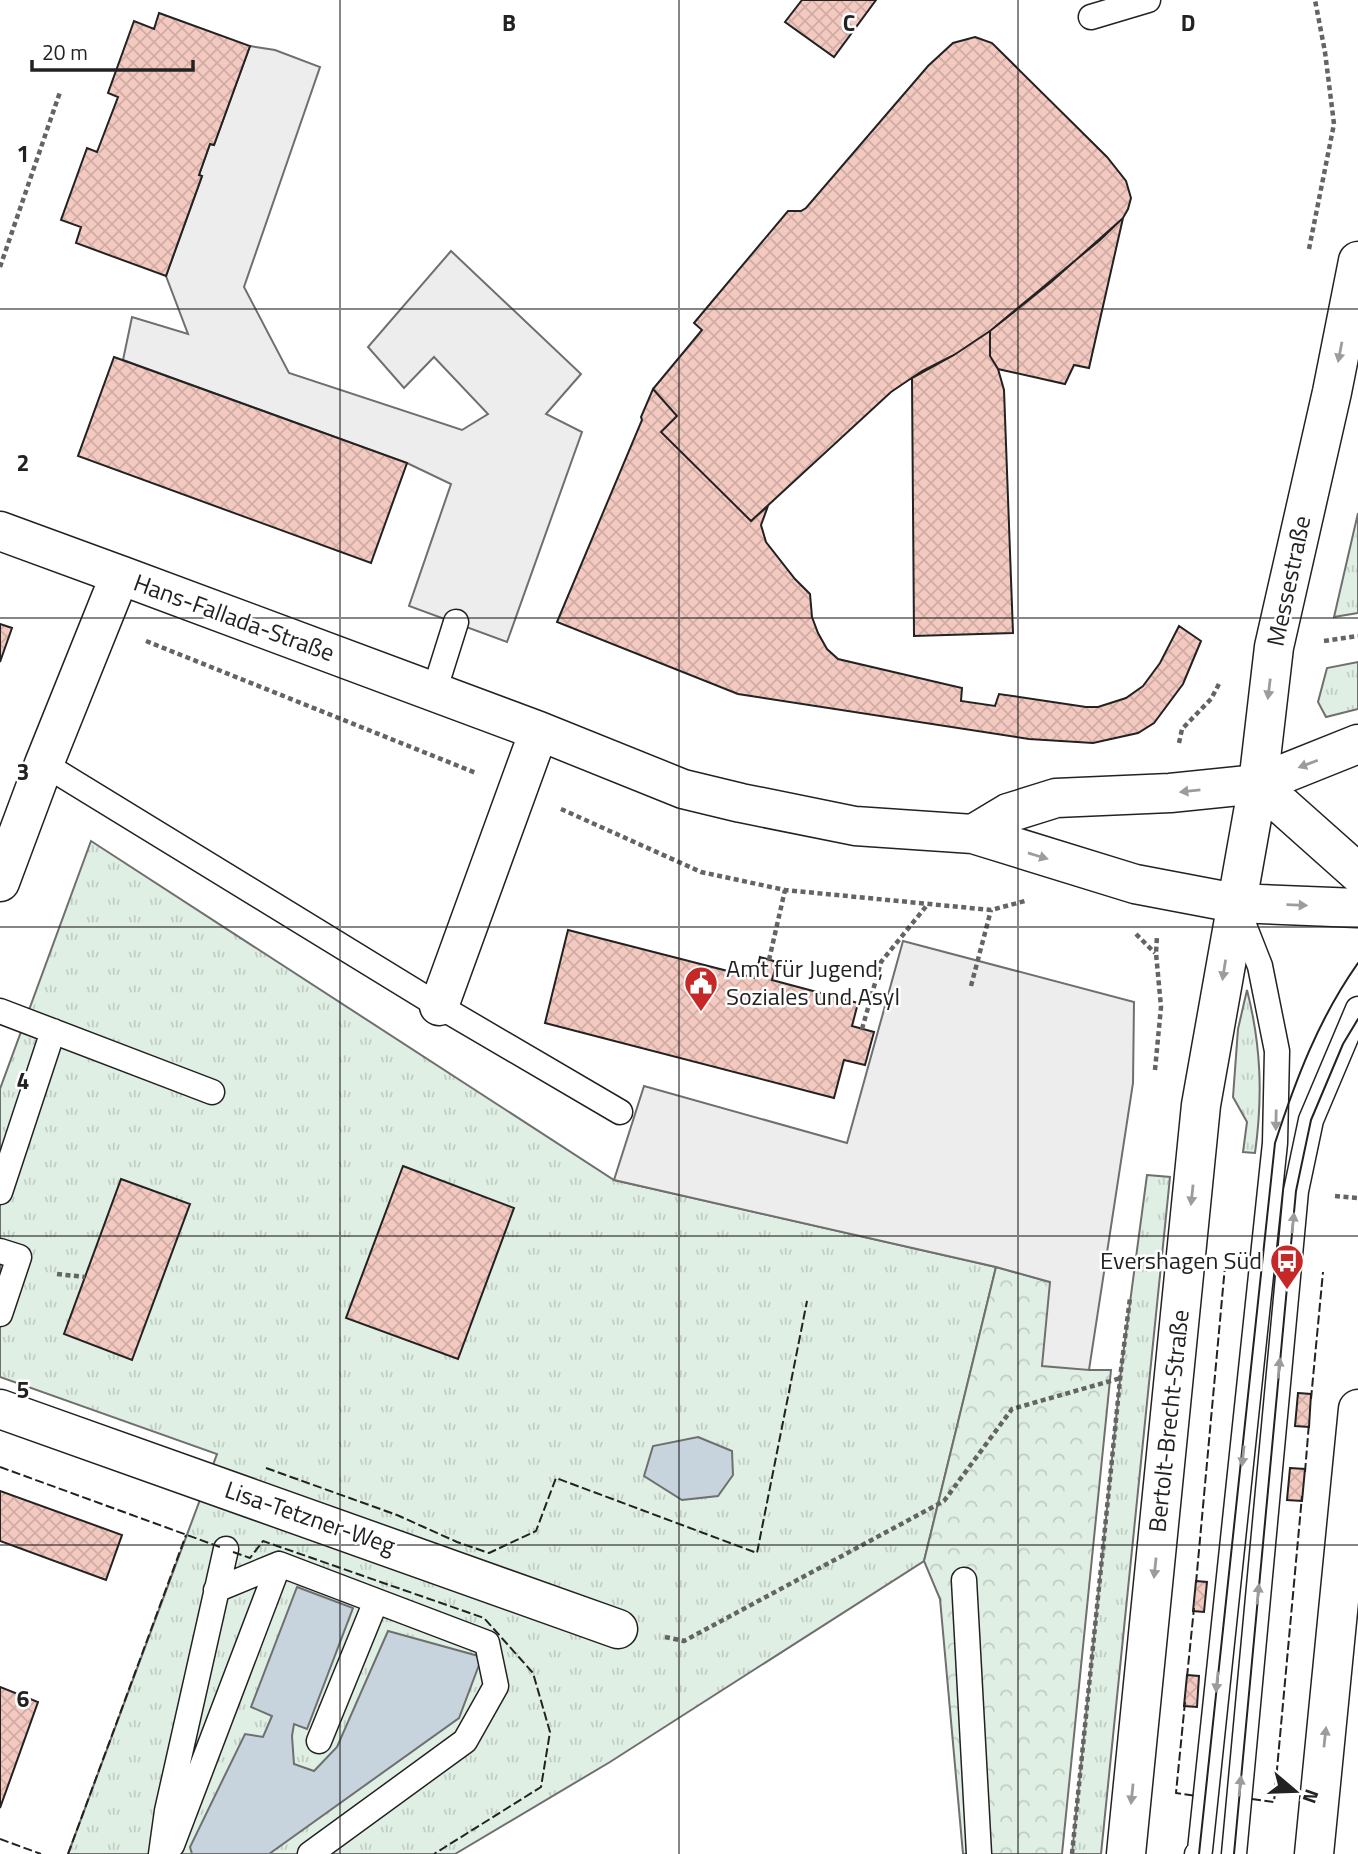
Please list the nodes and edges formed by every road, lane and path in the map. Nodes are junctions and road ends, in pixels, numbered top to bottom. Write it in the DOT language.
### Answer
graph roads {
  1 [pos="1148,0"];
  2 [pos="1315,0"];
  3 [pos="1091,17"];
  4 [pos="60,92"];
  5 [pos="1307,261"];
  6 [pos="1358,261"];
  7 [pos="0,267"];
  8 [pos="0,531"];
  9 [pos="120,575"];
  10 [pos="456,622"];
  11 [pos="1222,679"];
  12 [pos="434,692"];
  13 [pos="1182,729"];
  14 [pos="539,731"];
  15 [pos="1358,744"];
  16 [pos="44,764"];
  17 [pos="1258,784"];
  18 [pos="973,834"];
  19 [pos="1358,873"];
  20 [pos="0,882"];
  21 [pos="785,890"];
  22 [pos="1235,903"];
  23 [pos="928,904"];
  24 [pos="1358,908"];
  25 [pos="990,910"];
  26 [pos="1156,953"];
  27 [pos="769,960"];
  28 [pos="971,986"];
  29 [pos="439,1006"];
  30 [pos="1358,1009"];
  31 [pos="0,1011"];
  32 [pos="862,1029"];
  33 [pos="53,1031"];
  34 [pos="1155,1071"];
  35 [pos="212,1091"];
  36 [pos="620,1112"];
  37 [pos="0,1192"];
  38 [pos="0,1251"];
  39 [pos="1131,1292"];
  40 [pos="0,1314"];
  41 [pos="1121,1378"];
  42 [pos="0,1409"];
  43 [pos="1358,1409"];
  44 [pos="226,1549"];
  45 [pos="279,1564"];
  46 [pos="964,1580"];
  47 [pos="216,1590"];
  48 [pos="376,1601"];
  49 [pos="618,1629"];
  50 [pos="319,1741"];
  51 [pos="161,1854"];
  52 [pos="168,1854"];
  53 [pos="310,1854"];
  54 [pos="979,1854"];
  55 [pos="1072,1854"];
  56 [pos="1126,1854"];
  57 [pos="1197,1854"];
  58 [pos="1234,1854"];
  59 [pos="1314,1854"];
  1 -- 3 [label="lane"];
  2 -- 5 [label="path"];
  4 -- 7 [label="path"];
  6 -- 17 [label="street, Messestraße, one-way"];
  8 -- 9 [label="street"];
  9 -- 12 [label="street, Hans-Fallada-Straße"];
  9 -- 16 [label="street, Hans-Fallada-Straße"];
  10 -- 12 [label="lane"];
  11 -- 13 [label="path"];
  12 -- 14 [label="street, Hans-Fallada-Straße"];
  14 -- 18 [label="street, Hans-Fallada-Straße"];
  14 -- 29 [label="street"];
  15 -- 17 [label="street, one-way"];
  16 -- 20 [label="street, Hans-Fallada-Straße"];
  16 -- 29 [label="lane"];
  17 -- 18 [label="street, one-way"];
  17 -- 19 [label="street"];
  17 -- 22 [label="street, Messestraße"];
  18 -- 22 [label="street, Hans-Fallada-Straße, one-way"];
  21 -- 27 [label="path"];
  22 -- 24 [label="street, one-way"];
  22 -- 56 [label="street, Bertolt-Brecht-Straße, one-way"];
  22 -- 57 [label="lane, one-way"];
  23 -- 32 [label="path"];
  25 -- 28 [label="path"];
  26 -- 34 [label="path"];
  29 -- 36 [label="lane"];
  58 -- 30 [label="lane, one-way"];
  31 -- 33 [label="lane"];
  33 -- 35 [label="lane"];
  33 -- 37 [label="lane"];
  38 -- 40 [label="lane"];
  39 -- 41 [label="path"];
  41 -- 49 [label="path"];
  41 -- 55 [label="path"];
  42 -- 49 [label="street, Lisa-Tetzner-Weg"];
  59 -- 43 [label="street, one-way"];
  44 -- 47 [label="lane"];
  45 -- 47 [label="lane"];
  45 -- 48 [label="lane"];
  45 -- 52 [label="lane"];
  46 -- 54 [label="lane"];
  47 -- 51 [label="lane"];
  48 -- 50 [label="lane"];
  48 -- 53 [label="lane"];
}
